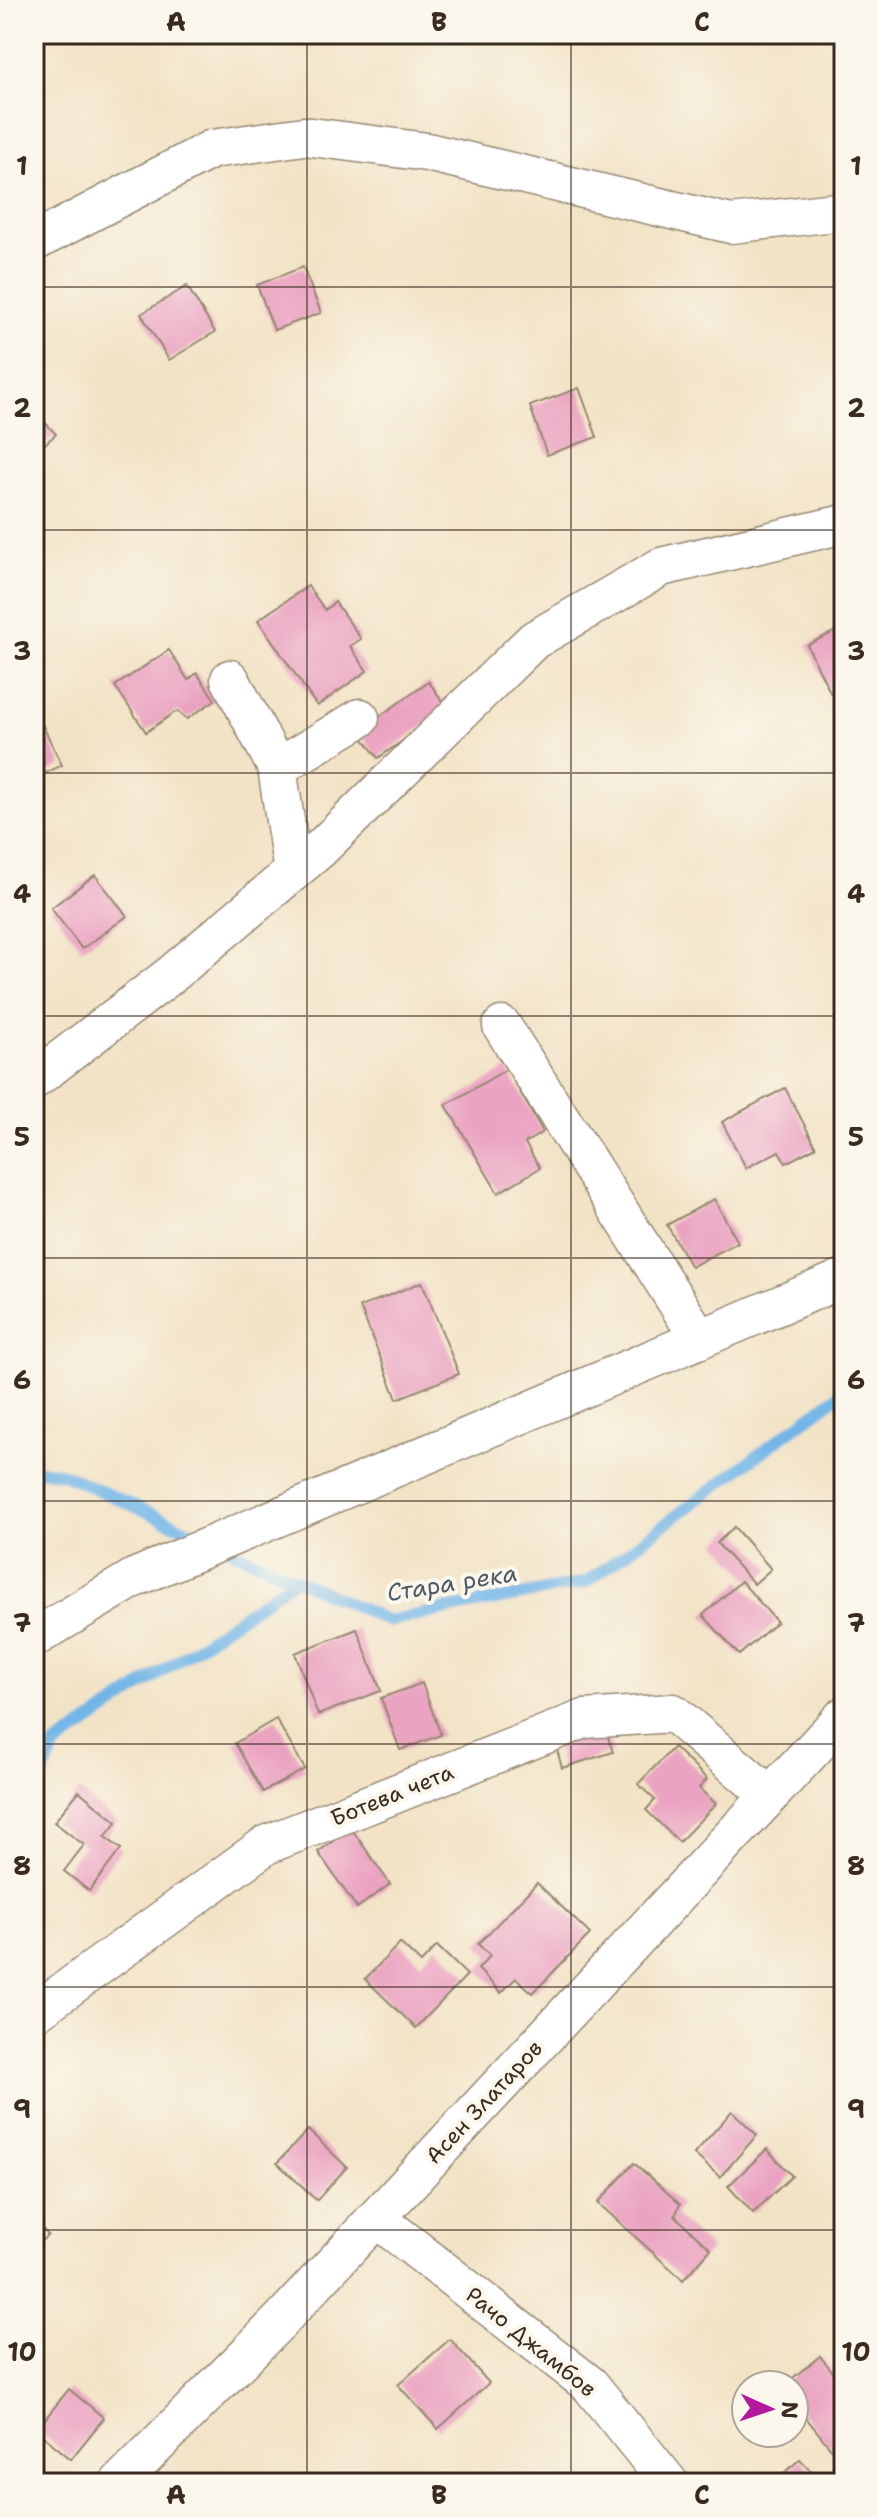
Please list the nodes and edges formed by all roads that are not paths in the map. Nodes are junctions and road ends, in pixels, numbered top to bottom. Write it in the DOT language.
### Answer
graph roads {
  1 [pos="844,211"];
  2 [pos="34,242"];
  3 [pos="844,524"];
  4 [pos="230,679"];
  5 [pos="360,718"];
  6 [pos="277,768"];
  7 [pos="293,872"];
  8 [pos="502,1026"];
  9 [pos="34,1080"];
  10 [pos="844,1278"];
  11 [pos="700,1339"];
  12 [pos="34,1638"];
  13 [pos="844,1716"];
  14 [pos="769,1795"];
  15 [pos="34,2013"];
  16 [pos="376,2218"];
  17 [pos="660,2479"];
  18 [pos="119,2483"];
  1 -- 2 [label="street"];
  3 -- 7 [label="street"];
  4 -- 6 [label="street"];
  5 -- 6 [label="street"];
  6 -- 7 [label="street"];
  7 -- 9 [label="street"];
  8 -- 11 [label="street"];
  10 -- 11 [label="street"];
  11 -- 12 [label="street"];
  13 -- 14 [label="street, Асен Златаров"];
  14 -- 15 [label="street, Ботева чета"];
  14 -- 16 [label="street, Асен Златаров"];
  16 -- 17 [label="street, Рачо Джамбов"];
  16 -- 18 [label="street, Асен Златаров"];
}
